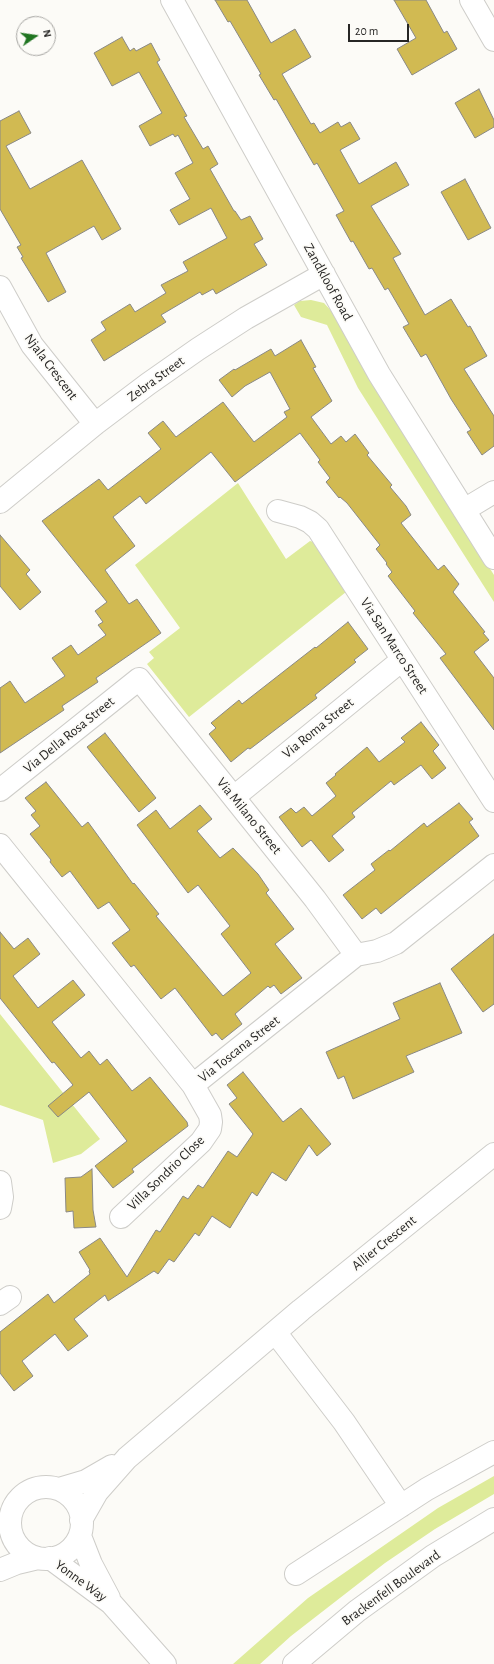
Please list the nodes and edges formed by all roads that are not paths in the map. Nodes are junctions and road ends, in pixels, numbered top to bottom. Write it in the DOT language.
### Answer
graph roads {
  1 [pos="172,0"];
  2 [pos="471,0"];
  3 [pos="494,40"];
  4 [pos="324,274"];
  5 [pos="0,287"];
  6 [pos="95,424"];
  7 [pos="494,492"];
  8 [pos="0,502"];
  9 [pos="278,510"];
  10 [pos="464,510"];
  11 [pos="494,558"];
  12 [pos="402,660"];
  13 [pos="139,679"];
  14 [pos="0,790"];
  15 [pos="234,797"];
  16 [pos="494,801"];
  17 [pos="0,845"];
  18 [pos="494,865"];
  19 [pos="356,955"];
  20 [pos="193,1085"];
  21 [pos="494,1154"];
  22 [pos="0,1182"];
  23 [pos="0,1208"];
  24 [pos="121,1217"];
  25 [pos="275,1332"];
  26 [pos="494,1452"];
  27 [pos="127,1458"];
  28 [pos="59,1489"];
  29 [pos="401,1506"];
  30 [pos="494,1519"];
  31 [pos="10,1525"];
  32 [pos="81,1528"];
  33 [pos="0,1549"];
  34 [pos="44,1558"];
  35 [pos="0,1570"];
  36 [pos="296,1574"];
  37 [pos="111,1603"];
  38 [pos="165,1664"];
  39 [pos="294,1664"];
  1 -- 4 [label="street, Zandkloof Road"];
  2 -- 3 [label="street"];
  4 -- 6 [label="street, Zebra Street"];
  4 -- 10 [label="street, Zandkloof Road"];
  5 -- 6 [label="street, Njala Crescent"];
  6 -- 8 [label="street, Zebra Street"];
  7 -- 10 [label="street"];
  9 -- 12 [label="street, Via San Marco Street"];
  10 -- 11 [label="street, Zandkloof Road"];
  12 -- 15 [label="street, Via Roma Street"];
  12 -- 16 [label="street, Via San Marco Street"];
  13 -- 14 [label="street, Via Della Rosa Street"];
  13 -- 15 [label="street, Via Milano Street"];
  15 -- 19 [label="street, Via Milano Street"];
  17 -- 20 [label="street, Via Toscana Street"];
  18 -- 19 [label="street, Via Toscana Street"];
  19 -- 20 [label="street, Via Toscana Street"];
  20 -- 24 [label="street, Villa Sondrio Close"];
  21 -- 25 [label="street, Allier Crescent"];
  22 -- 23 [label="street"];
  25 -- 27 [label="street, Allier Crescent"];
  25 -- 29 [label="street"];
  26 -- 29 [label="street"];
  27 -- 28 [label="street, Allier Crescent"];
  27 -- 32 [label="street, Allier Crescent"];
  28 -- 31 [label="street"];
  28 -- 32 [label="street"];
  29 -- 36 [label="street"];
  30 -- 39 [label="street, Brackenfell Boulevard"];
  31 -- 33 [label="street"];
  31 -- 34 [label="street"];
  32 -- 34 [label="street"];
  32 -- 37 [label="street, Yonne Way"];
  34 -- 35 [label="street, Yonne Way"];
  34 -- 37 [label="street, Yonne Way"];
  37 -- 38 [label="street, Yonne Way"];
}
